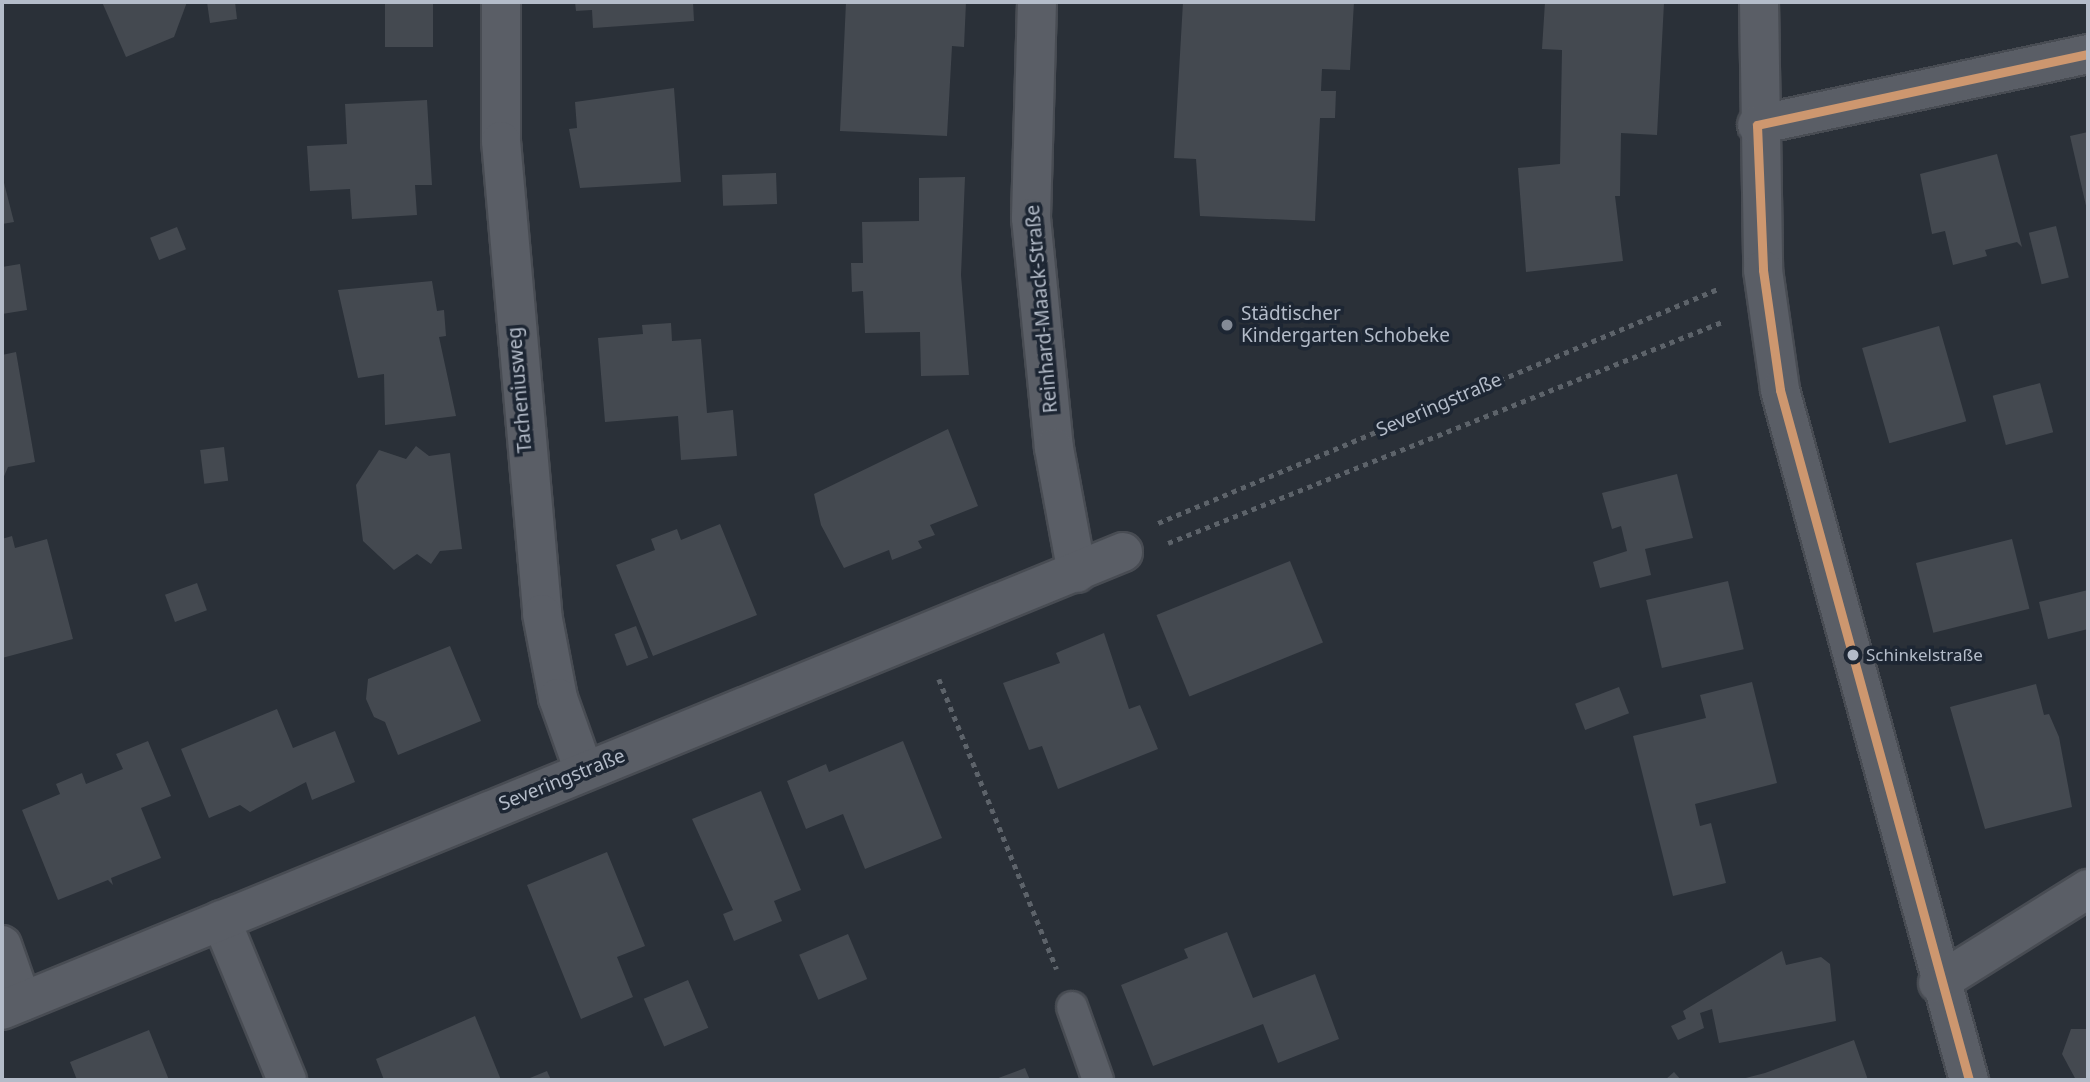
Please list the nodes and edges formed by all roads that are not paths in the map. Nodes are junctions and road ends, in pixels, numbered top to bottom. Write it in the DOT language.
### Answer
graph roads {
  1 [pos="501,2"];
  2 [pos="1037,2"];
  3 [pos="1759,2"];
  4 [pos="2088,54"];
  5 [pos="1757,125"];
  6 [pos="1124,552"];
  7 [pos="1077,573"];
  8 [pos="584,771"];
  9 [pos="2088,889"];
  10 [pos="221,920"];
  11 [pos="2,945"];
  12 [pos="1938,983"];
  13 [pos="12,1006"];
  14 [pos="1072,1007"];
  15 [pos="287,1080"];
  16 [pos="1098,1080"];
  17 [pos="1969,1080"];
  1 -- 8 [label="street, Tacheniusweg"];
  2 -- 7 [label="street, Reinhard-Maack-Straße"];
  3 -- 5 [label="street"];
  4 -- 5 [label="street"];
  5 -- 12 [label="street"];
  6 -- 7 [label="street, Severingstraße"];
  7 -- 8 [label="street, Severingstraße"];
  8 -- 10 [label="street, Severingstraße"];
  9 -- 12 [label="street"];
  10 -- 13 [label="street, Severingstraße"];
  10 -- 15 [label="street"];
  11 -- 13 [label="street"];
  12 -- 17 [label="street"];
  14 -- 16 [label="lane"];
}
